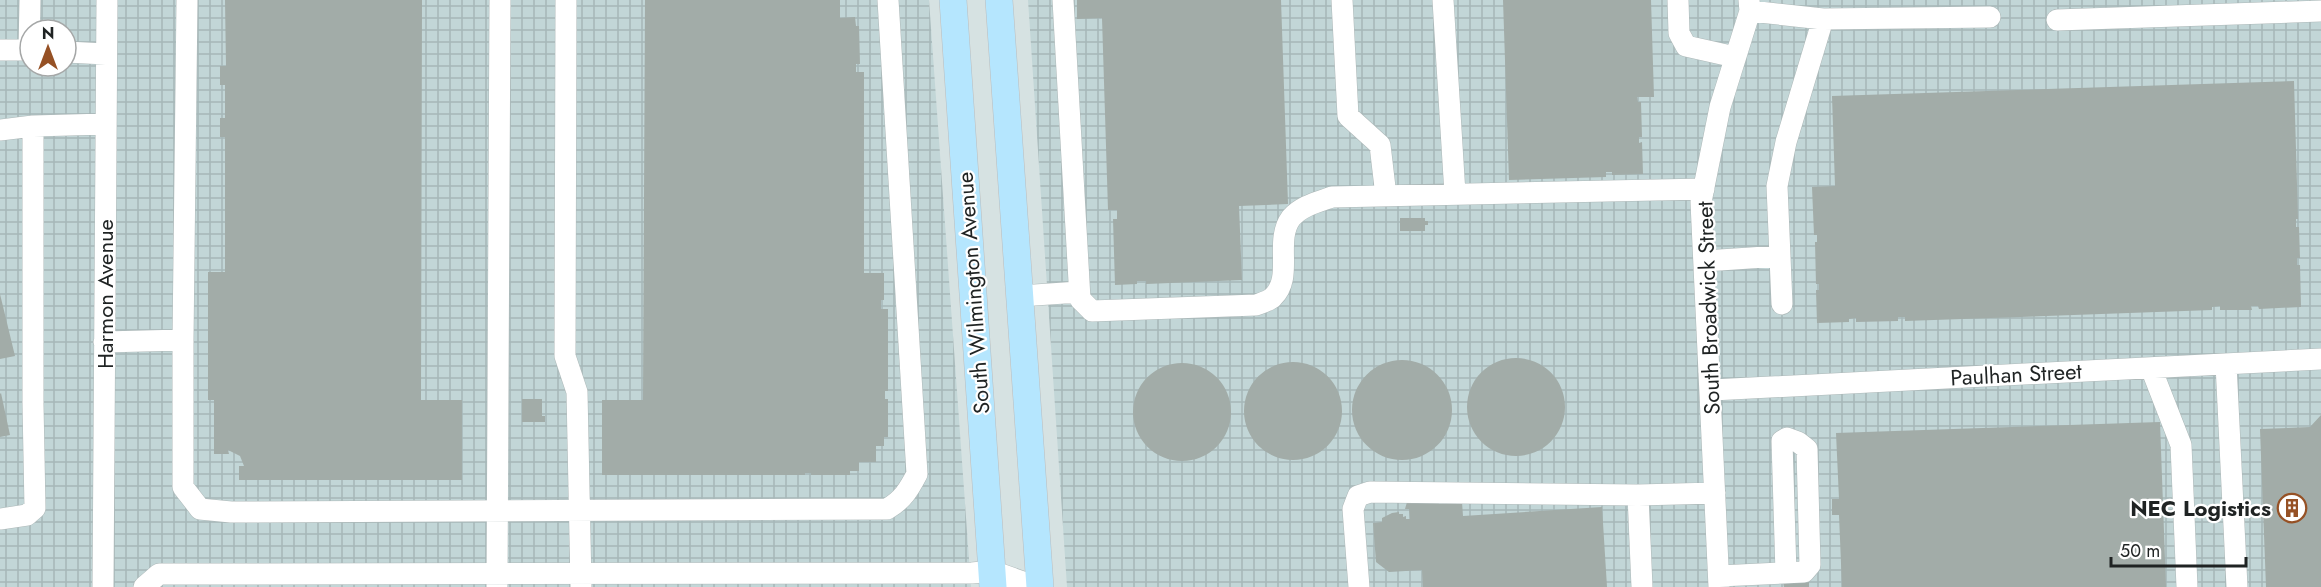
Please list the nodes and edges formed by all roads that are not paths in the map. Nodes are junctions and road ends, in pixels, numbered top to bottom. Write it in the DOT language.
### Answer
graph roads {
  1 [pos="30,0"];
  2 [pos="107,0"];
  3 [pos="187,0"];
  4 [pos="500,0"];
  5 [pos="566,0"];
  6 [pos="888,0"];
  7 [pos="952,0"];
  8 [pos="999,0"];
  9 [pos="1063,0"];
  10 [pos="1342,0"];
  11 [pos="1443,0"];
  12 [pos="1678,0"];
  13 [pos="1750,5"];
  14 [pos="2321,12"];
  15 [pos="1990,16"];
  16 [pos="30,18"];
  17 [pos="1823,19"];
  18 [pos="2057,20"];
  19 [pos="0,50"];
  20 [pos="18,50"];
  21 [pos="78,53"];
  22 [pos="106,54"];
  23 [pos="1735,57"];
  24 [pos="106,124"];
  25 [pos="33,126"];
  26 [pos="0,130"];
  27 [pos="1704,189"];
  28 [pos="1455,194"];
  29 [pos="1386,196"];
  30 [pos="1780,256"];
  31 [pos="1705,261"];
  32 [pos="1079,292"];
  33 [pos="1020,296"];
  34 [pos="1782,304"];
  35 [pos="183,340"];
  36 [pos="104,342"];
  37 [pos="2321,359"];
  38 [pos="2226,364"];
  39 [pos="2151,368"];
  40 [pos="1712,390"];
  41 [pos="1715,493"];
  42 [pos="1638,495"];
  43 [pos="498,512"];
  44 [pos="580,512"];
  45 [pos="0,519"];
  46 [pos="1786,573"];
  47 [pos="992,579"];
  48 [pos="497,580"];
  49 [pos="581,580"];
  50 [pos="615,580"];
  51 [pos="1719,581"];
  52 [pos="103,587"];
  53 [pos="144,587"];
  54 [pos="1038,587"];
  55 [pos="1359,587"];
  56 [pos="1642,587"];
  57 [pos="2187,587"];
  58 [pos="2236,587"];
  1 -- 16 [label="street"];
  2 -- 22 [label="street, Harmon Avenue"];
  3 -- 35 [label="street"];
  4 -- 43 [label="street"];
  5 -- 44 [label="street"];
  6 -- 44 [label="street"];
  7 -- 47 [label="main road, South Wilmington Avenue"];
  8 -- 33 [label="main road, South Wilmington Avenue"];
  9 -- 32 [label="street"];
  10 -- 29 [label="street"];
  11 -- 28 [label="street"];
  12 -- 23 [label="street"];
  13 -- 17 [label="street"];
  13 -- 23 [label="street, South Broadwick Street"];
  14 -- 18 [label="street"];
  15 -- 17 [label="street"];
  17 -- 30 [label="street"];
  19 -- 20 [label="street"];
  21 -- 22 [label="street"];
  22 -- 24 [label="street, Harmon Avenue"];
  23 -- 27 [label="street, South Broadwick Street"];
  24 -- 25 [label="street"];
  24 -- 36 [label="street, Harmon Avenue"];
  25 -- 26 [label="street"];
  25 -- 45 [label="street"];
  27 -- 28 [label="street"];
  27 -- 31 [label="street, South Broadwick Street"];
  28 -- 29 [label="street"];
  29 -- 32 [label="street"];
  30 -- 31 [label="street"];
  30 -- 34 [label="street"];
  31 -- 40 [label="street, South Broadwick Street"];
  32 -- 33 [label="street"];
  33 -- 54 [label="main road, South Wilmington Avenue"];
  35 -- 36 [label="street"];
  35 -- 43 [label="street"];
  36 -- 52 [label="street, Harmon Avenue"];
  37 -- 38 [label="street, Paulhan Street"];
  38 -- 39 [label="street, Paulhan Street"];
  38 -- 58 [label="street"];
  39 -- 40 [label="street, Paulhan Street"];
  39 -- 57 [label="street"];
  40 -- 41 [label="street, South Broadwick Street"];
  41 -- 42 [label="street"];
  41 -- 51 [label="street, South Broadwick Street"];
  42 -- 55 [label="street"];
  42 -- 56 [label="street"];
  43 -- 44 [label="street"];
  43 -- 48 [label="street"];
  44 -- 49 [label="street"];
  46 -- 46 [label="street"];
  46 -- 51 [label="street"];
  47 -- 50 [label="street"];
  47 -- 54 [label="street"];
  48 -- 49 [label="street"];
  48 -- 53 [label="street"];
  49 -- 50 [label="street"];
}
